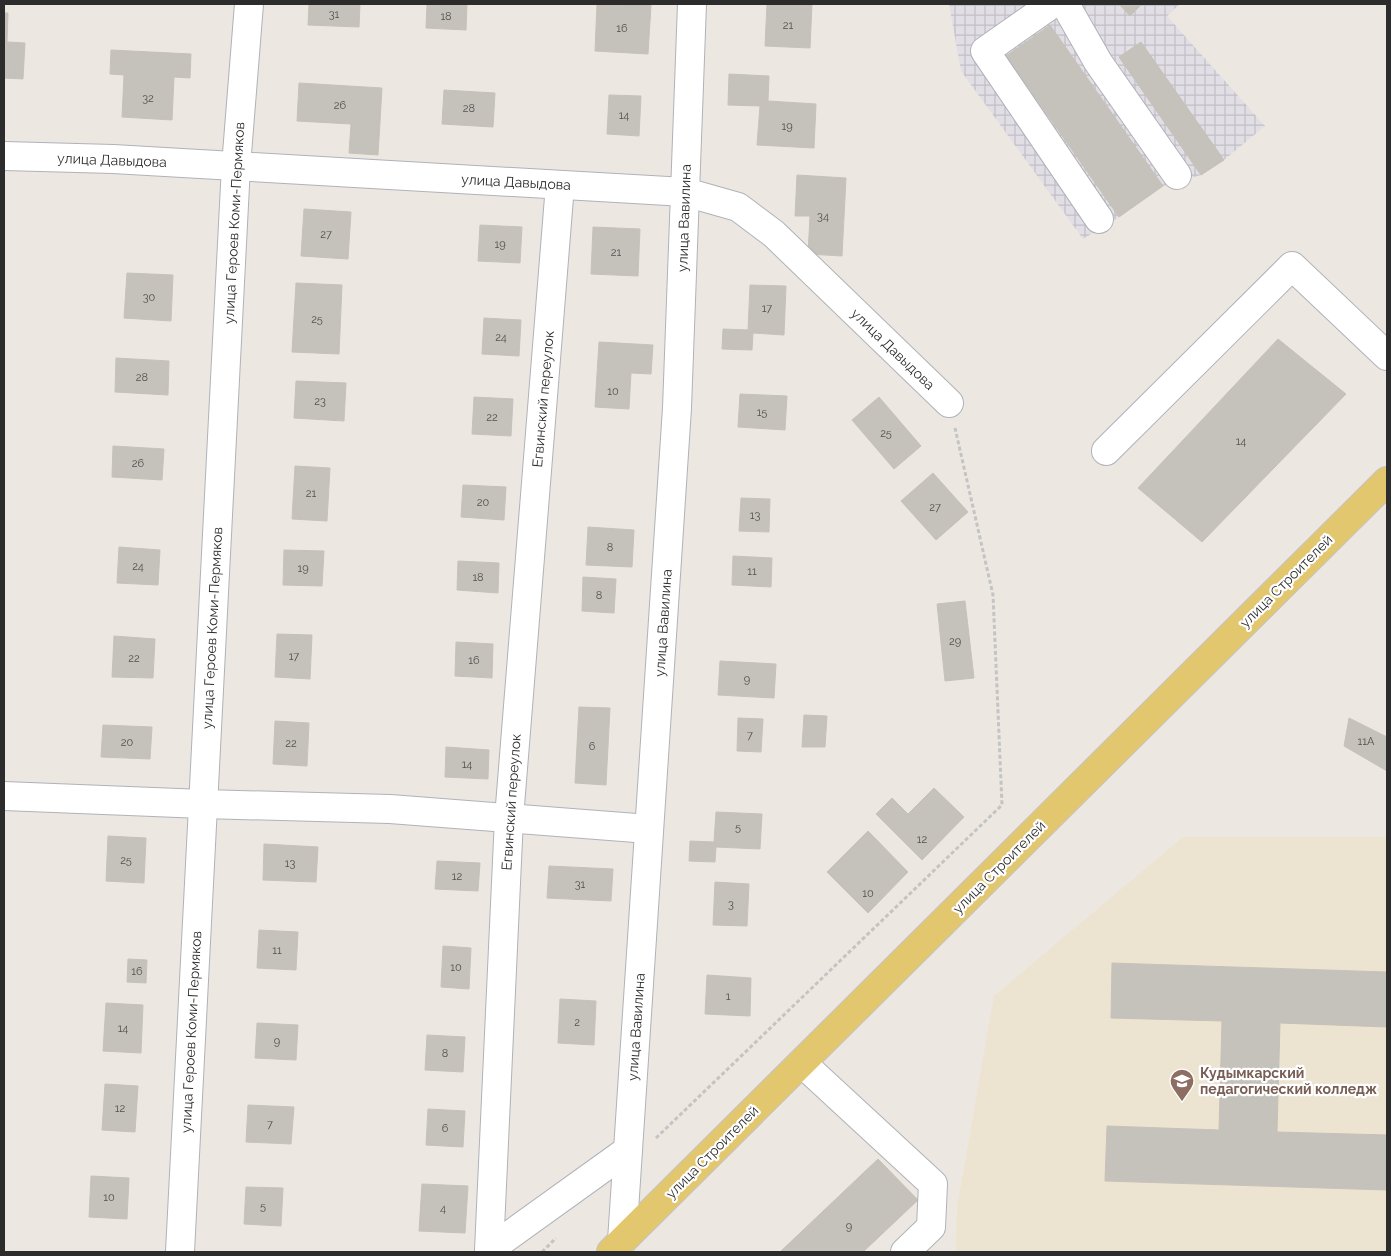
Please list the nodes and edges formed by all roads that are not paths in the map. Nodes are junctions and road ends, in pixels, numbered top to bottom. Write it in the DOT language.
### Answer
graph roads {
  1 [pos="249,4"];
  2 [pos="692,4"];
  3 [pos="1052,4"];
  4 [pos="1065,4"];
  5 [pos="4,156"];
  6 [pos="236,166"];
  7 [pos="1178,175"];
  8 [pos="560,185"];
  9 [pos="685,192"];
  10 [pos="1099,219"];
  11 [pos="1387,356"];
  12 [pos="949,403"];
  13 [pos="1106,452"];
  14 [pos="1387,481"];
  15 [pos="4,796"];
  16 [pos="203,804"];
  17 [pos="509,818"];
  18 [pos="649,829"];
  19 [pos="802,1063"];
  20 [pos="627,1158"];
  21 [pos="616,1247"];
  22 [pos="180,1252"];
  23 [pos="905,1252"];
  1 -- 6 [label="street, улица Героев Коми-Пермяков"];
  2 -- 9 [label="street, улица Вавилина"];
  3 -- 10 [label="street"];
  4 -- 7 [label="street"];
  5 -- 6 [label="street, улица Давыдова"];
  6 -- 8 [label="street, улица Давыдова"];
  6 -- 16 [label="street, улица Героев Коми-Пермяков"];
  8 -- 9 [label="street, улица Давыдова"];
  8 -- 17 [label="street, Егвинский переулок"];
  9 -- 12 [label="street, улица Давыдова"];
  9 -- 18 [label="street, улица Вавилина"];
  11 -- 13 [label="street"];
  14 -- 19 [label="main road, улица Строителей"];
  15 -- 16 [label="street"];
  16 -- 17 [label="street"];
  16 -- 22 [label="street, улица Героев Коми-Пермяков"];
  17 -- 18 [label="street"];
  17 -- 20 [label="street, Егвинский переулок"];
  18 -- 20 [label="street, улица Вавилина"];
  19 -- 21 [label="main road, улица Строителей"];
  19 -- 23 [label="street"];
  20 -- 21 [label="street, улица Вавилина"];
}
